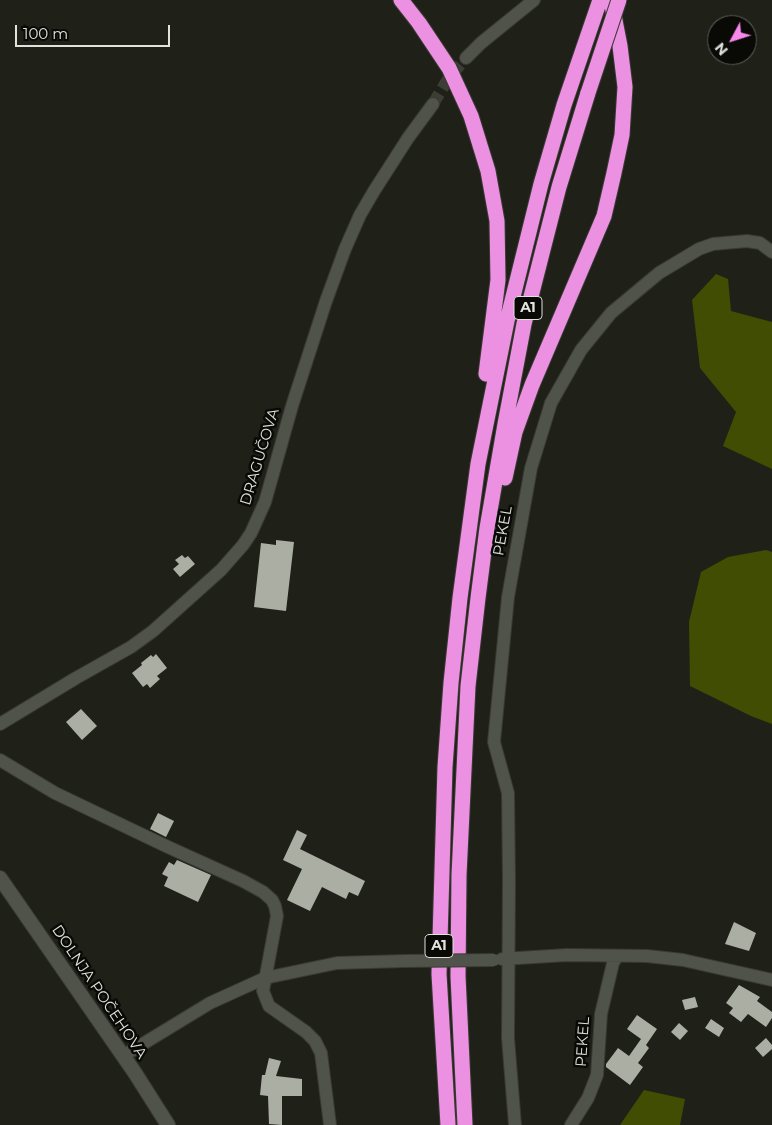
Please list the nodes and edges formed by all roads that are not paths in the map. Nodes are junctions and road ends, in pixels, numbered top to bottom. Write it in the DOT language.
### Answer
graph roads {
  1 [pos="401,0"];
  2 [pos="534,0"];
  3 [pos="600,0"];
  4 [pos="611,0"];
  5 [pos="619,0"];
  6 [pos="466,58"];
  7 [pos="433,104"];
  8 [pos="772,252"];
  9 [pos="478,464"];
  10 [pos="487,528"];
  11 [pos="0,724"];
  12 [pos="0,760"];
  13 [pos="0,878"];
  14 [pos="617,956"];
  15 [pos="509,959"];
  16 [pos="265,978"];
  17 [pos="772,980"];
  18 [pos="123,1056"];
  19 [pos="168,1125"];
  20 [pos="330,1125"];
  21 [pos="448,1125"];
  22 [pos="465,1125"];
  23 [pos="516,1125"];
  24 [pos="571,1125"];
  1 -- 9 [label="highway"];
  2 -- 6 [label="street"];
  3 -- 9 [label="highway, A1"];
  4 -- 10 [label="highway"];
  5 -- 10 [label="highway, A1, bridge"];
  7 -- 11 [label="street, DRAGUČOVA"];
  8 -- 15 [label="street, PEKEL"];
  9 -- 21 [label="highway, A1"];
  10 -- 22 [label="highway, A1"];
  12 -- 16 [label="street"];
  13 -- 18 [label="main road, DOLNJA POČEHOVA"];
  14 -- 15 [label="street"];
  14 -- 17 [label="street"];
  14 -- 24 [label="street, PEKEL"];
  15 -- 16 [label="street, bridge"];
  15 -- 23 [label="street, PEKEL"];
  16 -- 18 [label="street"];
  16 -- 20 [label="street"];
  18 -- 19 [label="main road, DOLNJA POČEHOVA"];
}
